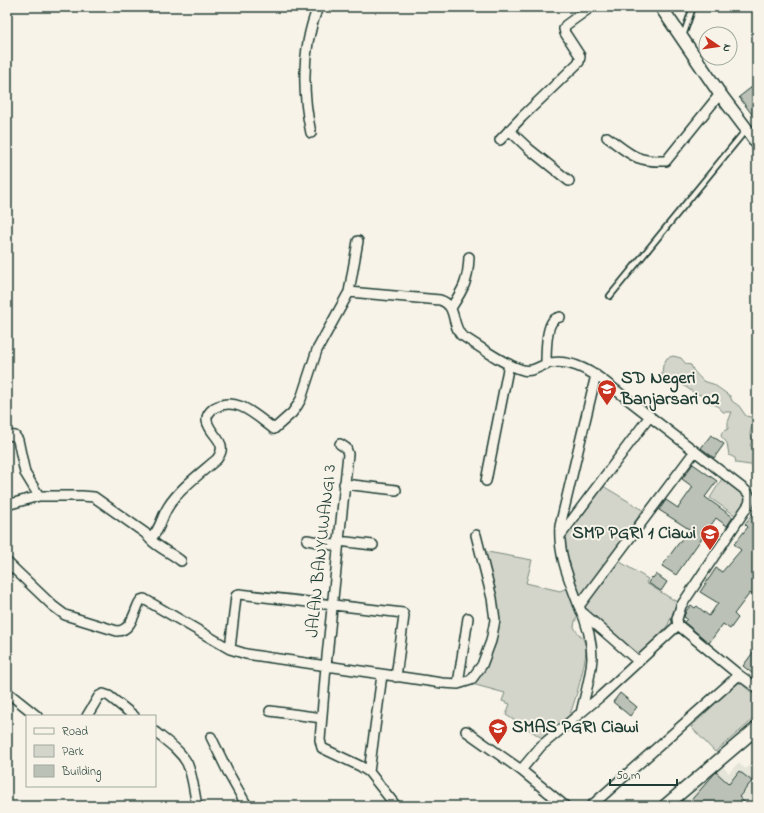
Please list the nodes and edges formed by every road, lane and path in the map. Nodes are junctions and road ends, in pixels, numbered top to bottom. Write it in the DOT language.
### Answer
graph roads {
  1 [pos="318,7"];
  2 [pos="590,7"];
  3 [pos="661,7"];
  4 [pos="693,7"];
  5 [pos="682,37"];
  6 [pos="720,94"];
  7 [pos="746,129"];
  8 [pos="509,130"];
  9 [pos="311,133"];
  10 [pos="607,137"];
  11 [pos="500,140"];
  12 [pos="756,140"];
  13 [pos="569,181"];
  14 [pos="358,241"];
  15 [pos="469,257"];
  16 [pos="349,292"];
  17 [pos="610,296"];
  18 [pos="451,308"];
  19 [pos="560,317"];
  20 [pos="509,364"];
  21 [pos="546,364"];
  22 [pos="596,375"];
  23 [pos="650,416"];
  24 [pos="7,435"];
  25 [pos="340,444"];
  26 [pos="695,451"];
  27 [pos="486,481"];
  28 [pos="344,484"];
  29 [pos="396,490"];
  30 [pos="39,496"];
  31 [pos="7,505"];
  32 [pos="476,535"];
  33 [pos="559,536"];
  34 [pos="150,539"];
  35 [pos="307,540"];
  36 [pos="338,543"];
  37 [pos="373,544"];
  38 [pos="181,561"];
  39 [pos="7,562"];
  40 [pos="332,605"];
  41 [pos="581,610"];
  42 [pos="468,618"];
  43 [pos="678,625"];
  44 [pos="230,649"];
  45 [pos="638,661"];
  46 [pos="326,666"];
  47 [pos="382,675"];
  48 [pos="739,675"];
  49 [pos="396,677"];
  50 [pos="458,684"];
  51 [pos="757,688"];
  52 [pos="7,692"];
  53 [pos="270,711"];
  54 [pos="581,713"];
  55 [pos="36,715"];
  56 [pos="88,715"];
  57 [pos="133,715"];
  58 [pos="322,718"];
  59 [pos="757,728"];
  60 [pos="466,731"];
  61 [pos="156,733"];
  62 [pos="211,737"];
  63 [pos="520,770"];
  64 [pos="369,772"];
  65 [pos="197,806"];
  66 [pos="247,806"];
  67 [pos="396,806"];
  68 [pos="565,806"];
  69 [pos="591,806"];
  70 [pos="665,806"];
  1 -- 9 [label="street"];
  2 -- 8 [label="street"];
  3 -- 5 [label="main road"];
  4 -- 5 [label="lane"];
  5 -- 6 [label="main road"];
  6 -- 7 [label="main road"];
  6 -- 10 [label="street"];
  7 -- 12 [label="main road"];
  7 -- 17 [label="lane"];
  8 -- 11 [label="street"];
  8 -- 13 [label="street"];
  14 -- 16 [label="street"];
  15 -- 18 [label="street"];
  16 -- 18 [label="street"];
  16 -- 34 [label="street"];
  18 -- 20 [label="street"];
  19 -- 21 [label="street"];
  20 -- 21 [label="street"];
  20 -- 27 [label="street"];
  21 -- 22 [label="street"];
  22 -- 23 [label="street"];
  22 -- 33 [label="street"];
  23 -- 26 [label="street"];
  23 -- 33 [label="street"];
  24 -- 30 [label="street"];
  25 -- 28 [label="street, JALAN BANYUWANGI 3"];
  26 -- 41 [label="street"];
  26 -- 43 [label="street"];
  28 -- 29 [label="street"];
  28 -- 36 [label="street, JALAN BANYUWANGI 3"];
  30 -- 31 [label="street"];
  30 -- 34 [label="street"];
  32 -- 50 [label="street"];
  33 -- 41 [label="street"];
  34 -- 38 [label="street"];
  35 -- 36 [label="street"];
  36 -- 37 [label="street"];
  36 -- 40 [label="street, JALAN BANYUWANGI 3"];
  39 -- 44 [label="street"];
  40 -- 44 [label="street"];
  40 -- 46 [label="street, JALAN BANYUWANGI 3"];
  40 -- 49 [label="street"];
  41 -- 45 [label="street"];
  41 -- 54 [label="street"];
  42 -- 50 [label="street"];
  43 -- 45 [label="street"];
  43 -- 48 [label="street"];
  44 -- 46 [label="street"];
  45 -- 54 [label="street"];
  46 -- 47 [label="street"];
  46 -- 58 [label="street, JALAN BANYUWANGI 3"];
  47 -- 49 [label="street"];
  47 -- 64 [label="street"];
  48 -- 51 [label="street"];
  48 -- 69 [label="street"];
  49 -- 50 [label="street"];
  52 -- 55 [label="street"];
  53 -- 58 [label="street"];
  54 -- 63 [label="street"];
  56 -- 57 [label="street"];
  58 -- 64 [label="street, JALAN BANYUWANGI 3"];
  59 -- 70 [label="main road"];
  60 -- 63 [label="street"];
  61 -- 65 [label="street"];
  62 -- 66 [label="street"];
  63 -- 68 [label="street"];
  64 -- 67 [label="street"];
}
